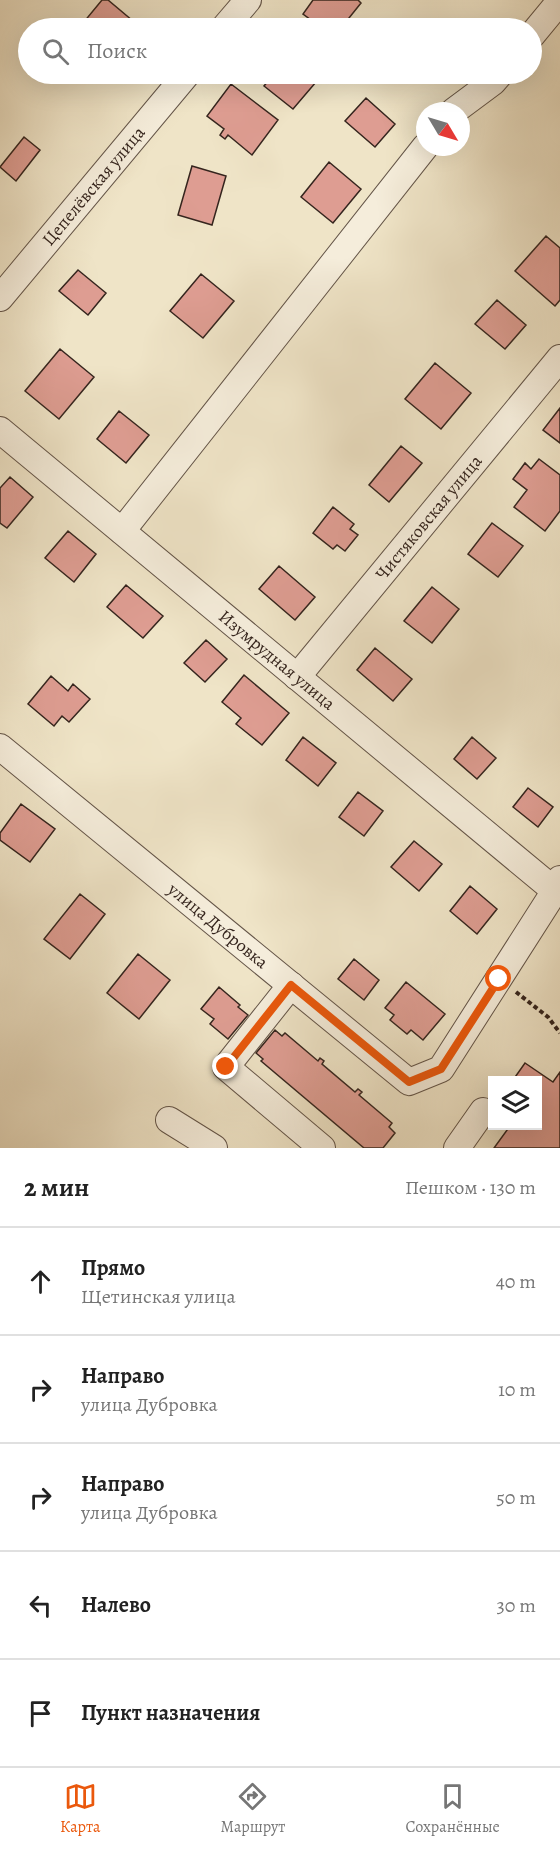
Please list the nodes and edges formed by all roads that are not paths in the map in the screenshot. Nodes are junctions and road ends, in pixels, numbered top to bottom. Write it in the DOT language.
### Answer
graph roads {
  1 [pos="248,0"];
  2 [pos="560,1"];
  3 [pos="233,18"];
  4 [pos="542,22"];
  5 [pos="179,84"];
  6 [pos="490,84"];
  7 [pos="466,102"];
  8 [pos="418,156"];
  9 [pos="0,298"];
  10 [pos="560,358"];
  11 [pos="0,430"];
  12 [pos="122,531"];
  13 [pos="297,677"];
  14 [pos="0,747"];
  15 [pos="556,894"];
  16 [pos="291,985"];
  17 [pos="483,1111"];
  18 [pos="169,1120"];
  19 [pos="214,1148"];
  20 [pos="322,1148"];
  21 [pos="457,1148"];
  1 -- 3 [label="street"];
  2 -- 4 [label="street"];
  5 -- 9 [label="street, Цепелёвская улица"];
  6 -- 7 [label="street"];
  8 -- 12 [label="street"];
  10 -- 13 [label="street, Чистяковская улица"];
  11 -- 12 [label="street, Изумрудная улица"];
  12 -- 13 [label="street, Изумрудная улица"];
  13 -- 15 [label="street, Изумрудная улица"];
  14 -- 16 [label="street, улица Дубровка"];
  15 -- 16 [label="street, улица Дубровка"];
  16 -- 20 [label="street"];
  17 -- 21 [label="street"];
  18 -- 19 [label="street"];
}
